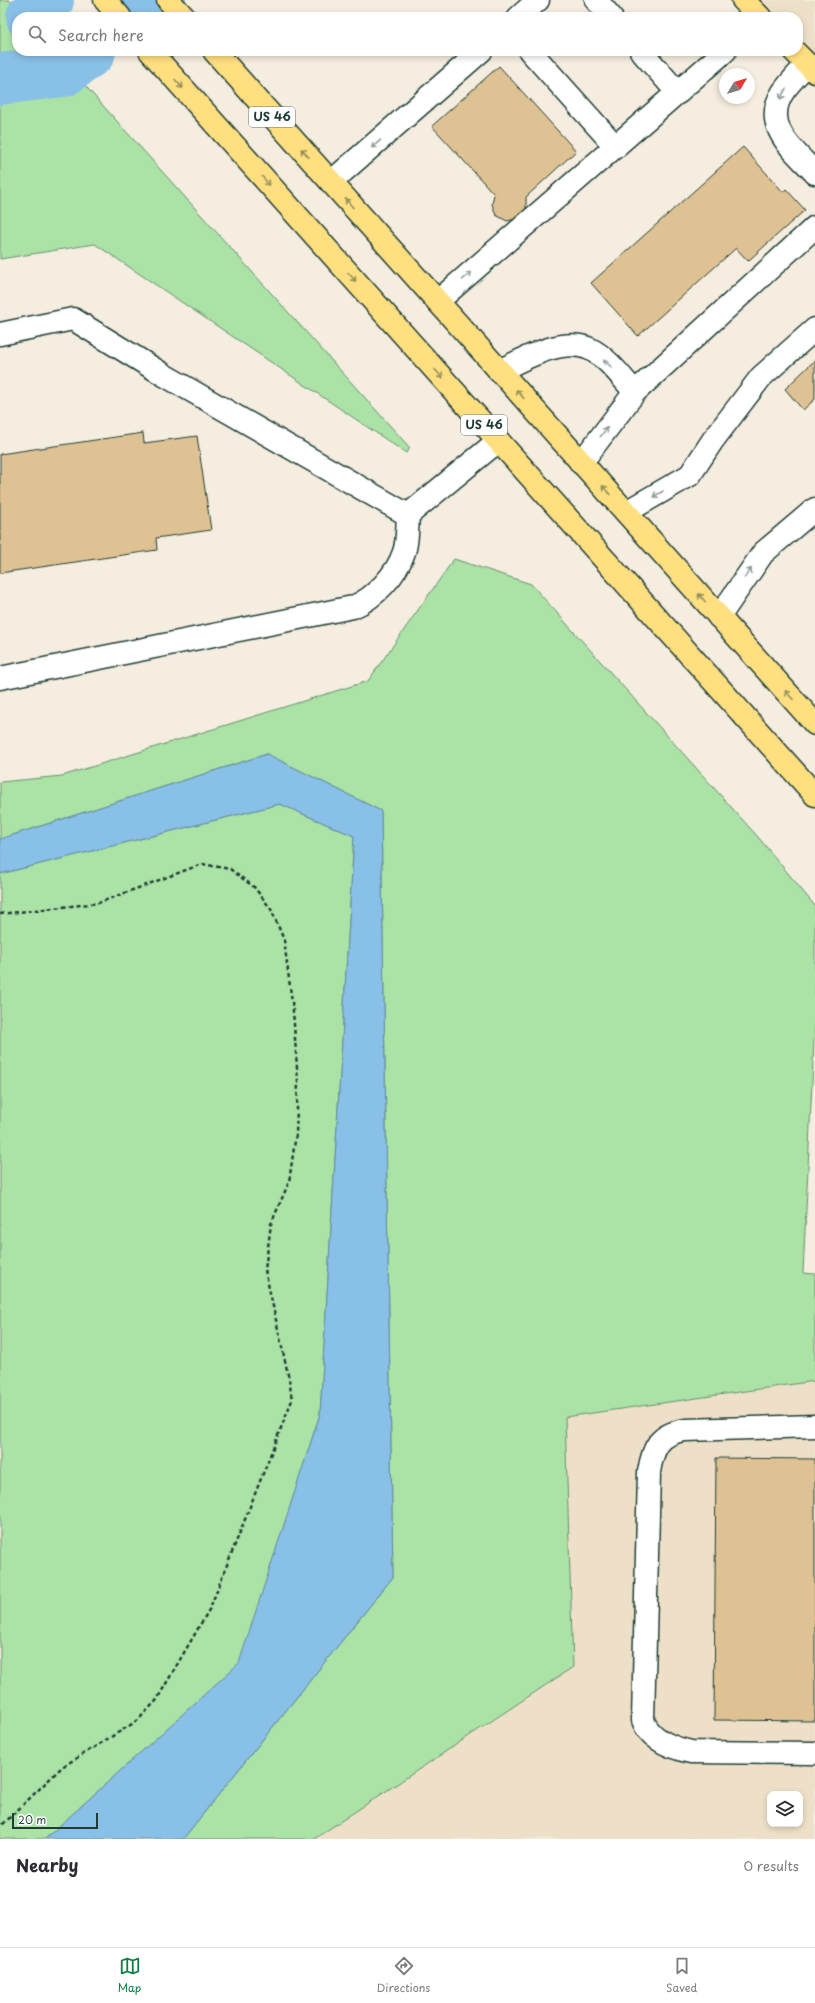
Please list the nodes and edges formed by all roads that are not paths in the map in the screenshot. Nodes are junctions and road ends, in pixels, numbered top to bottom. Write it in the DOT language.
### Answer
graph roads {
  1 [pos="105,0"];
  2 [pos="168,0"];
  3 [pos="538,0"];
  4 [pos="596,0"];
  5 [pos="743,0"];
  6 [pos="116,12"];
  7 [pos="179,12"];
  8 [pos="525,12"];
  9 [pos="607,12"];
  10 [pos="755,12"];
  11 [pos="155,56"];
  12 [pos="218,56"];
  13 [pos="475,56"];
  14 [pos="534,56"];
  15 [pos="645,56"];
  16 [pos="719,56"];
  17 [pos="805,62"];
  18 [pos="678,93"];
  19 [pos="616,147"];
  20 [pos="815,173"];
  21 [pos="331,182"];
  22 [pos="815,227"];
  23 [pos="438,301"];
  24 [pos="815,329"];
  25 [pos="0,334"];
  26 [pos="499,371"];
  27 [pos="635,392"];
  28 [pos="498,441"];
  29 [pos="581,462"];
  30 [pos="815,509"];
  31 [pos="626,512"];
  32 [pos="408,515"];
  33 [pos="719,617"];
  34 [pos="0,678"];
  35 [pos="815,724"];
  36 [pos="815,796"];
  37 [pos="815,1426"];
  38 [pos="815,1753"];
  1 -- 6 [label="main road"];
  2 -- 7 [label="main road"];
  3 -- 8 [label="lane"];
  4 -- 9 [label="lane"];
  5 -- 10 [label="main road"];
  11 -- 28 [label="main road, US 46, one-way"];
  21 -- 12 [label="main road, US 46, one-way"];
  13 -- 21 [label="lane, one-way"];
  14 -- 19 [label="lane"];
  15 -- 18 [label="lane"];
  16 -- 18 [label="lane"];
  17 -- 20 [label="lane, one-way"];
  18 -- 19 [label="lane"];
  23 -- 19 [label="lane, one-way"];
  23 -- 21 [label="main road, US 46, one-way"];
  22 -- 27 [label="lane"];
  23 -- 26 [label="main road, US 46"];
  24 -- 31 [label="lane, one-way"];
  25 -- 32 [label="lane"];
  27 -- 26 [label="lane, one-way"];
  29 -- 26 [label="main road, US 46, one-way"];
  29 -- 27 [label="lane, one-way"];
  28 -- 32 [label="lane"];
  28 -- 36 [label="main road, US 46"];
  31 -- 29 [label="main road, US 46, one-way"];
  33 -- 30 [label="lane, one-way"];
  33 -- 31 [label="main road, US 46, one-way"];
  32 -- 34 [label="lane"];
  35 -- 33 [label="main road, US 46, one-way"];
  37 -- 38 [label="lane"];
}
